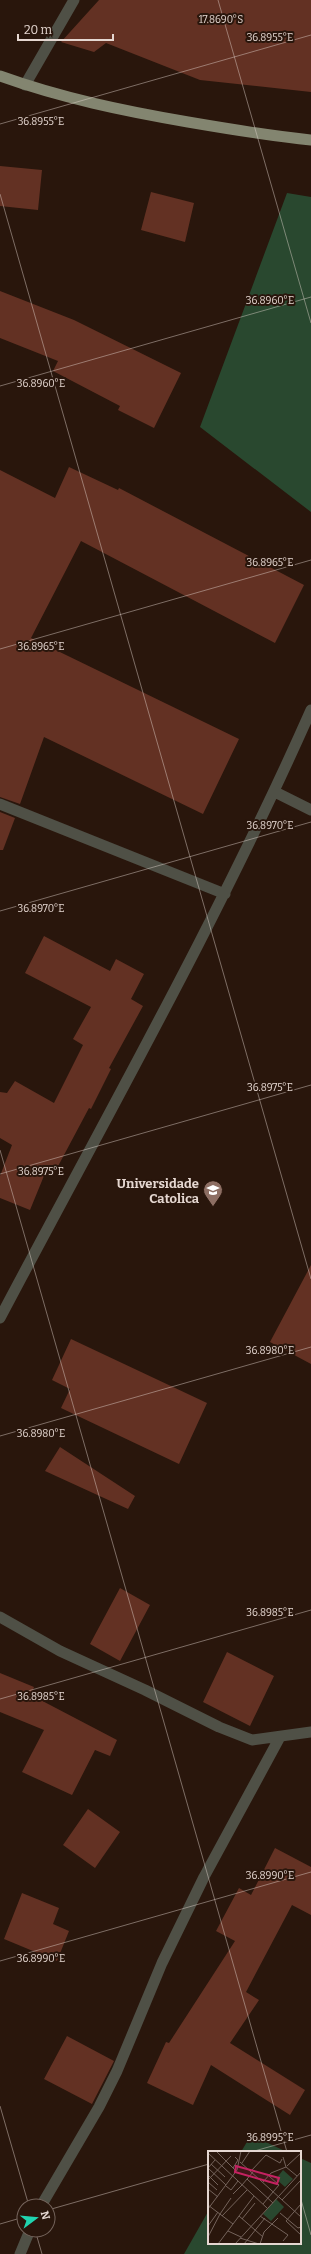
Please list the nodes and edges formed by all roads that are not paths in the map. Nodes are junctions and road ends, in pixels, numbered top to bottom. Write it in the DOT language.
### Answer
graph roads {
  1 [pos="74,0"];
  2 [pos="0,76"];
  3 [pos="25,85"];
  4 [pos="311,140"];
  5 [pos="311,710"];
  6 [pos="275,792"];
  7 [pos="0,804"];
  8 [pos="311,810"];
  9 [pos="225,894"];
  10 [pos="0,1318"];
  11 [pos="0,1617"];
  12 [pos="311,1732"];
  13 [pos="280,1737"];
  14 [pos="45,2198"];
  15 [pos="27,2238"];
  16 [pos="20,2254"];
  1 -- 3 [label="street"];
  2 -- 3 [label="main road"];
  3 -- 4 [label="main road"];
  5 -- 6 [label="street"];
  6 -- 8 [label="street"];
  6 -- 9 [label="street"];
  7 -- 9 [label="street"];
  9 -- 10 [label="street"];
  11 -- 13 [label="street"];
  12 -- 13 [label="street"];
  13 -- 14 [label="street"];
  15 -- 16 [label="street"];
}
